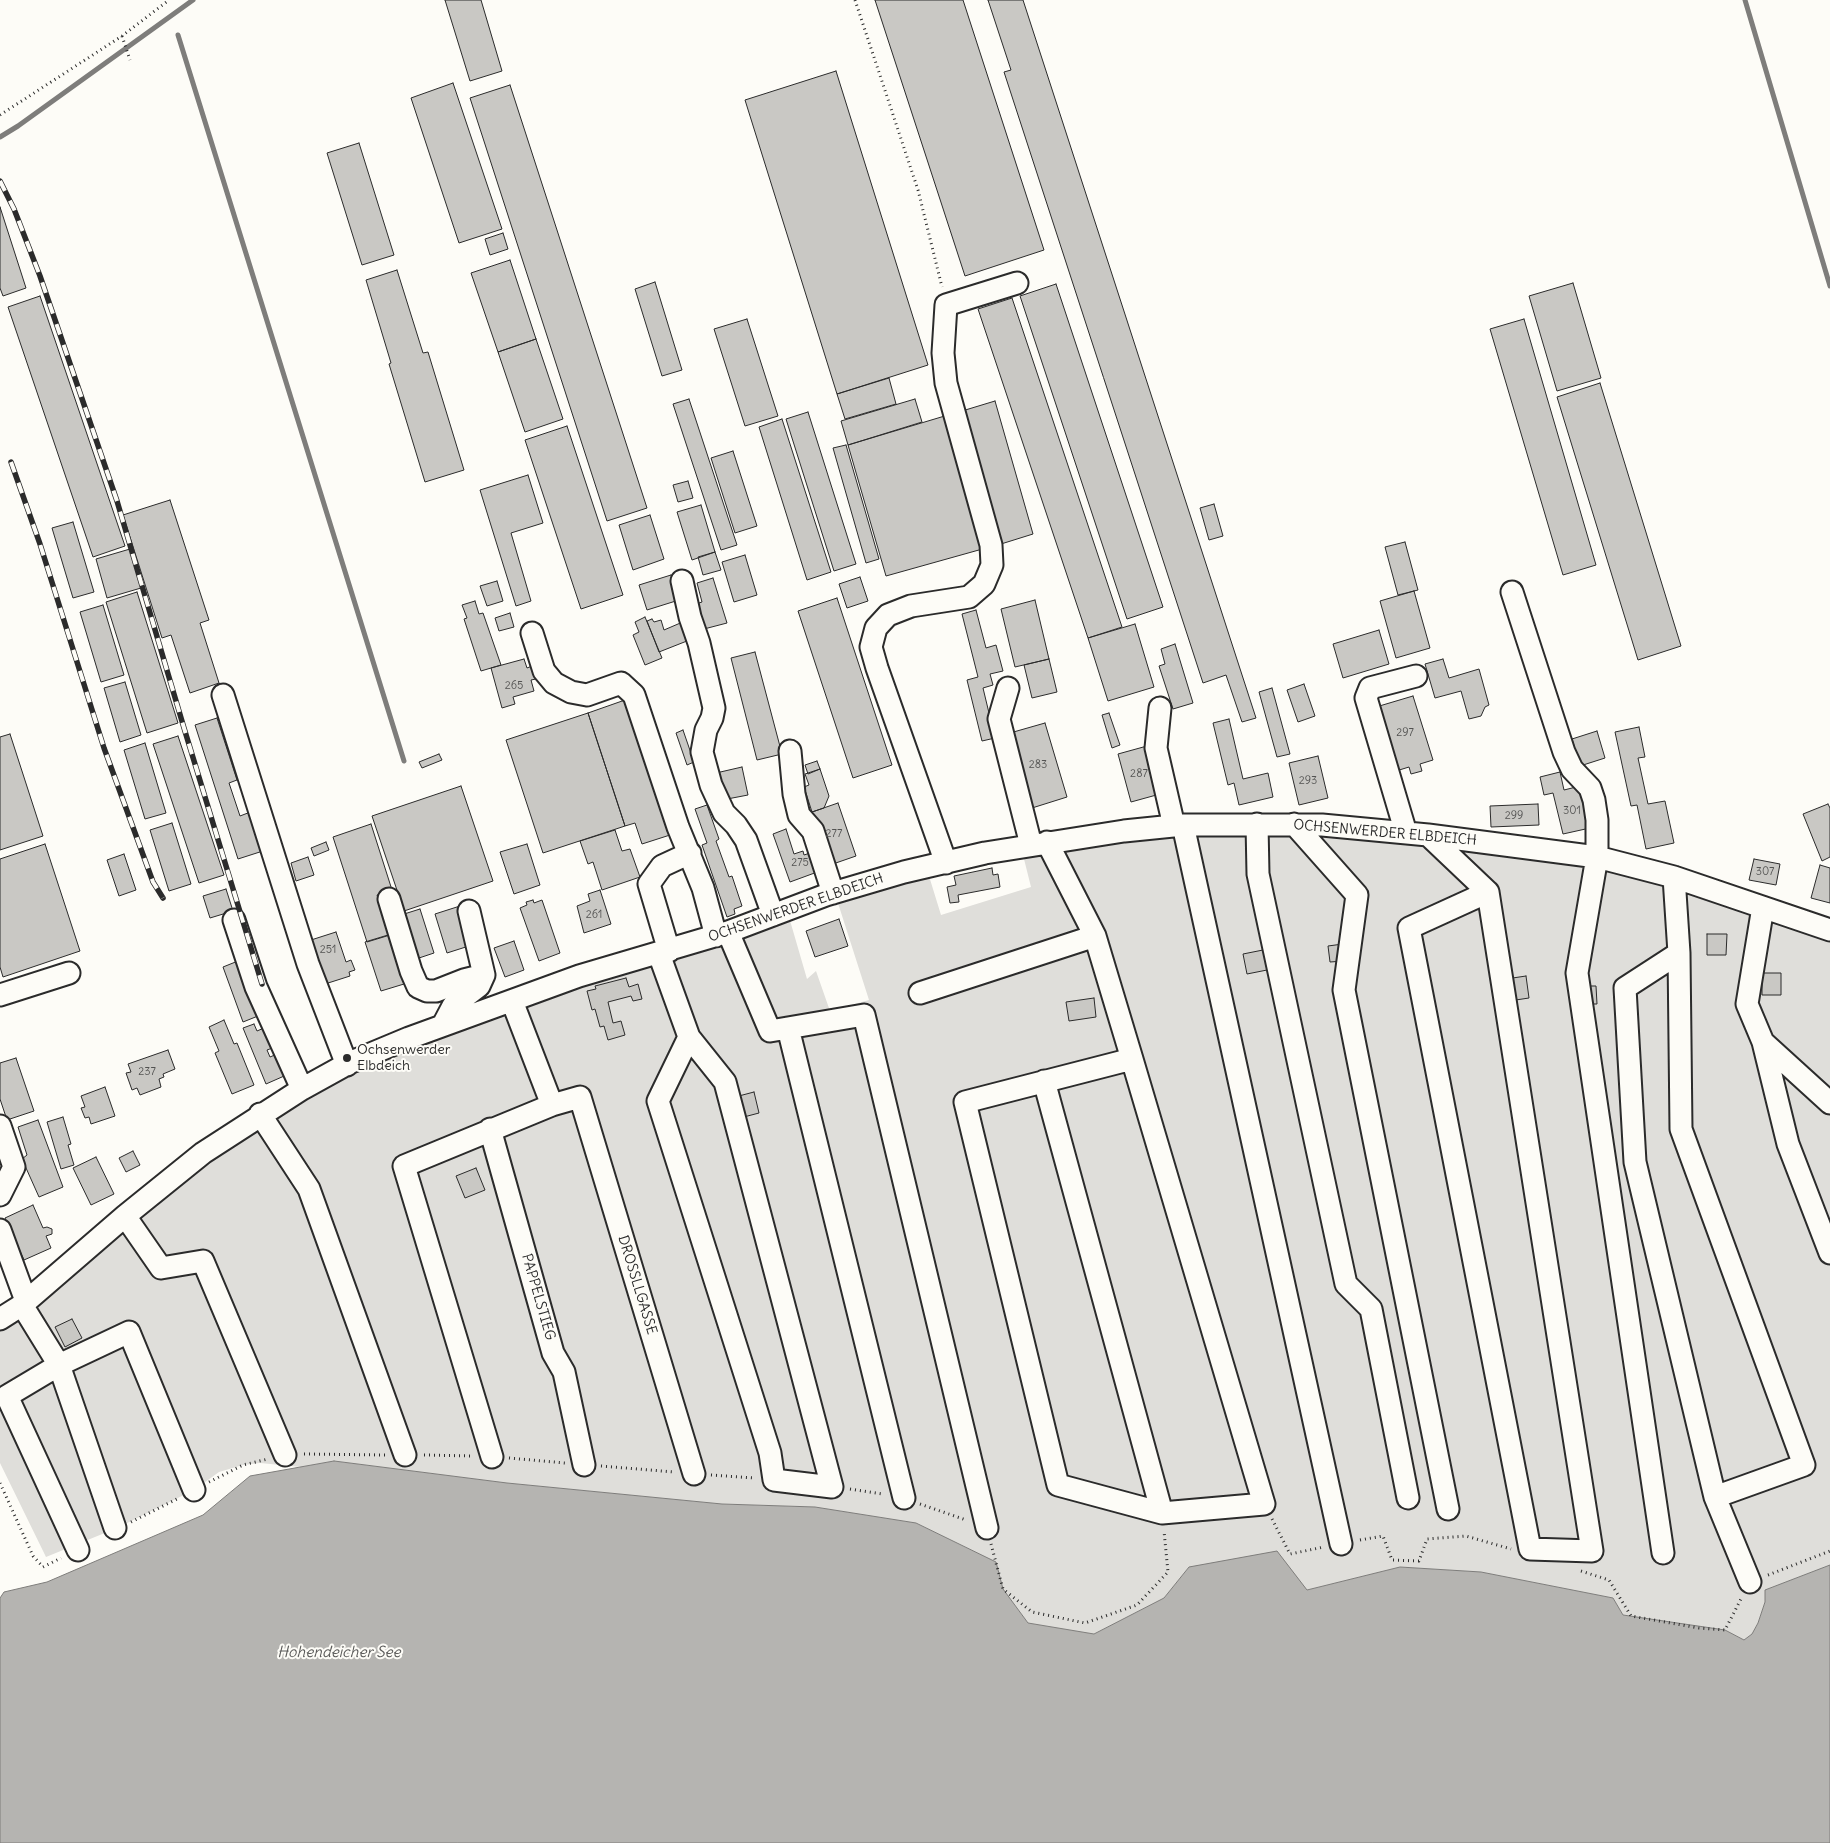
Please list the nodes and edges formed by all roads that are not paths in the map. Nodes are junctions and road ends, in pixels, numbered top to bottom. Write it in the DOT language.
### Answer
graph roads {
  1 [pos="1017,284"];
  2 [pos="682,581"];
  3 [pos="1512,592"];
  4 [pos="532,633"];
  5 [pos="1416,676"];
  6 [pos="1008,688"];
  7 [pos="223,695"];
  8 [pos="1160,708"];
  9 [pos="790,751"];
  10 [pos="1257,824"];
  11 [pos="1294,824"];
  12 [pos="1179,826"];
  13 [pos="1406,833"];
  14 [pos="1428,835"];
  15 [pos="1039,843"];
  16 [pos="690,853"];
  17 [pos="1597,857"];
  18 [pos="946,863"];
  19 [pos="1674,877"];
  20 [pos="1488,892"];
  21 [pos="833,893"];
  22 [pos="389,899"];
  23 [pos="1763,907"];
  24 [pos="469,911"];
  25 [pos="773,915"];
  26 [pos="234,920"];
  27 [pos="722,934"];
  28 [pos="1828,935"];
  29 [pos="1095,936"];
  30 [pos="664,952"];
  31 [pos="1679,953"];
  32 [pos="69,973"];
  33 [pos="484,975"];
  34 [pos="920,993"];
  35 [pos="0,995"];
  36 [pos="512,1001"];
  37 [pos="443,1025"];
  38 [pos="788,1028"];
  39 [pos="689,1038"];
  40 [pos="1763,1042"];
  41 [pos="1132,1059"];
  42 [pos="347,1065"];
  43 [pos="1044,1082"];
  44 [pos="302,1089"];
  45 [pos="1830,1103"];
  46 [pos="552,1105"];
  47 [pos="260,1114"];
  48 [pos="0,1126"];
  49 [pos="490,1129"];
  50 [pos="0,1195"];
  51 [pos="125,1216"];
  52 [pos="0,1230"];
  53 [pos="1830,1253"];
  54 [pos="24,1303"];
  55 [pos="0,1319"];
  56 [pos="59,1365"];
  57 [pos="285,1455"];
  58 [pos="405,1455"];
  59 [pos="492,1457"];
  60 [pos="584,1465"];
  61 [pos="694,1474"];
  62 [pos="194,1490"];
  63 [pos="1715,1497"];
  64 [pos="904,1498"];
  65 [pos="1408,1498"];
  66 [pos="1448,1509"];
  67 [pos="1162,1513"];
  68 [pos="121,1526"];
  69 [pos="987,1528"];
  70 [pos="1341,1544"];
  71 [pos="78,1550"];
  72 [pos="1663,1553"];
  73 [pos="1750,1582"];
  1 -- 18 [label="street"];
  2 -- 25 [label="street"];
  3 -- 17 [label="street"];
  4 -- 16 [label="street"];
  5 -- 13 [label="street"];
  6 -- 15 [label="street"];
  7 -- 42 [label="street"];
  8 -- 12 [label="street"];
  9 -- 21 [label="street"];
  10 -- 11 [label="street, OCHSENWERDER ELBDEICH"];
  10 -- 12 [label="street, OCHSENWERDER ELBDEICH"];
  10 -- 65 [label="street"];
  11 -- 13 [label="street, OCHSENWERDER ELBDEICH"];
  11 -- 66 [label="street"];
  12 -- 15 [label="street, OCHSENWERDER ELBDEICH"];
  12 -- 70 [label="street"];
  13 -- 14 [label="street, OCHSENWERDER ELBDEICH"];
  14 -- 17 [label="street, OCHSENWERDER ELBDEICH"];
  14 -- 20 [label="street"];
  15 -- 18 [label="street, OCHSENWERDER ELBDEICH"];
  15 -- 29 [label="street"];
  16 -- 27 [label="street"];
  16 -- 30 [label="street"];
  17 -- 19 [label="street, OCHSENWERDER ELBDEICH"];
  17 -- 72 [label="street"];
  18 -- 21 [label="street, OCHSENWERDER ELBDEICH"];
  19 -- 23 [label="street, OCHSENWERDER ELBDEICH"];
  19 -- 31 [label="street"];
  20 -- 20 [label="street"];
  21 -- 25 [label="street, OCHSENWERDER ELBDEICH"];
  22 -- 33 [label="street"];
  23 -- 28 [label="street, OCHSENWERDER ELBDEICH"];
  23 -- 40 [label="street"];
  24 -- 33 [label="street"];
  25 -- 27 [label="street, OCHSENWERDER ELBDEICH"];
  26 -- 44 [label="street"];
  27 -- 30 [label="street, OCHSENWERDER ELBDEICH"];
  27 -- 38 [label="street"];
  29 -- 34 [label="street"];
  29 -- 41 [label="street"];
  30 -- 36 [label="street, OCHSENWERDER ELBDEICH"];
  30 -- 39 [label="street"];
  31 -- 63 [label="street"];
  31 -- 63 [label="street"];
  32 -- 35 [label="street"];
  33 -- 37 [label="street"];
  36 -- 37 [label="street, OCHSENWERDER ELBDEICH"];
  36 -- 46 [label="street"];
  37 -- 42 [label="street, OCHSENWERDER ELBDEICH"];
  38 -- 64 [label="street"];
  38 -- 69 [label="street"];
  39 -- 39 [label="street"];
  40 -- 45 [label="street"];
  40 -- 53 [label="street"];
  41 -- 43 [label="street"];
  41 -- 67 [label="street"];
  42 -- 44 [label="street, OCHSENWERDER ELBDEICH"];
  43 -- 67 [label="street"];
  43 -- 67 [label="street"];
  44 -- 47 [label="street, OCHSENWERDER ELBDEICH"];
  46 -- 49 [label="street"];
  46 -- 61 [label="street, DROSSLLGASSE"];
  47 -- 51 [label="street, OCHSENWERDER ELBDEICH"];
  47 -- 58 [label="street"];
  48 -- 50 [label="street"];
  49 -- 59 [label="street"];
  49 -- 60 [label="street, PAPPELSTIEG"];
  51 -- 54 [label="street, OCHSENWERDER ELBDEICH"];
  51 -- 57 [label="street"];
  52 -- 54 [label="street"];
  54 -- 55 [label="street, OCHSENWERDER ELBDEICH"];
  54 -- 56 [label="street"];
  56 -- 62 [label="street"];
  56 -- 68 [label="street"];
  56 -- 71 [label="street"];
  63 -- 73 [label="street"];
}
